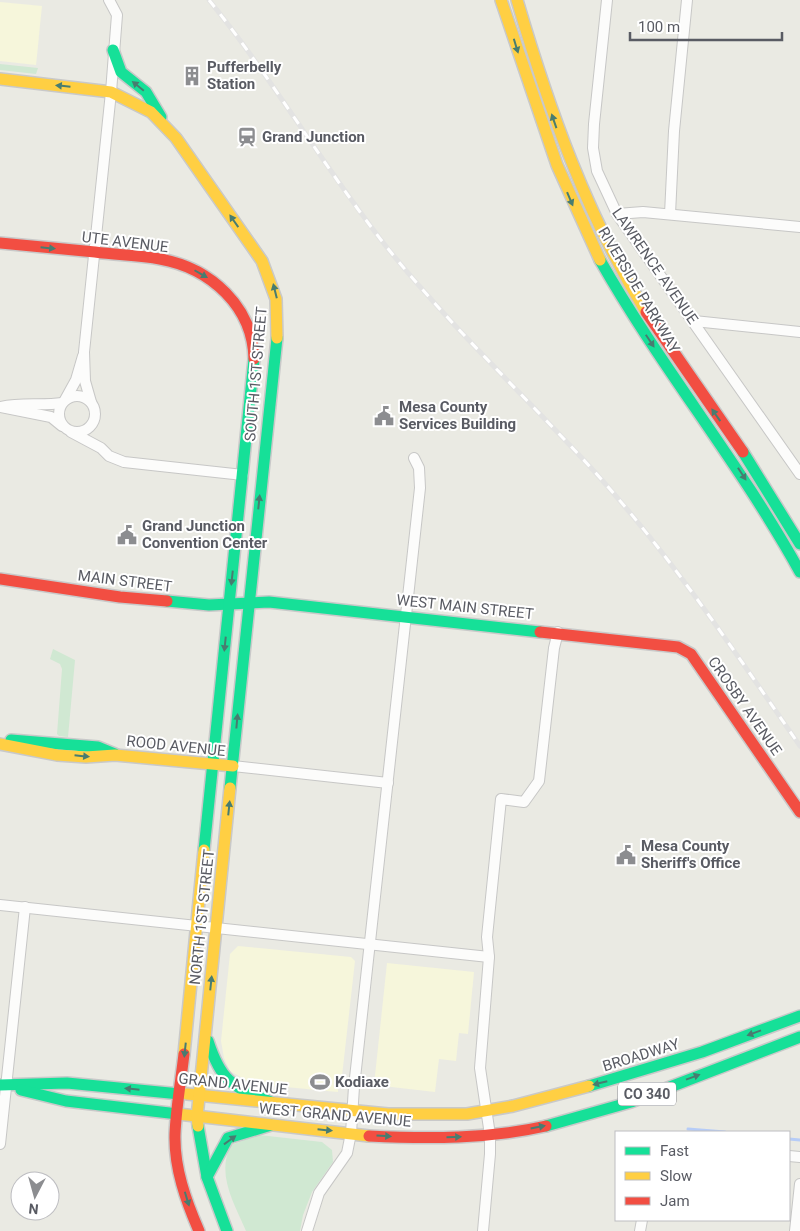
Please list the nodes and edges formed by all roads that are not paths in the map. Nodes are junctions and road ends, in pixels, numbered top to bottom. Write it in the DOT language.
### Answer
graph roads {
  1 [pos="109,0"];
  2 [pos="501,0"];
  3 [pos="518,0"];
  4 [pos="607,0"];
  5 [pos="687,0"];
  6 [pos="113,50"];
  7 [pos="0,79"];
  8 [pos="112,92"];
  9 [pos="164,124"];
  10 [pos="617,214"];
  11 [pos="670,214"];
  12 [pos="800,227"];
  13 [pos="0,243"];
  14 [pos="96,253"];
  15 [pos="235,302"];
  16 [pos="694,321"];
  17 [pos="800,332"];
  18 [pos="84,352"];
  19 [pos="63,402"];
  20 [pos="91,402"];
  21 [pos="0,407"];
  22 [pos="95,419"];
  23 [pos="67,429"];
  24 [pos="101,448"];
  25 [pos="414,458"];
  26 [pos="800,474"];
  27 [pos="243,475"];
  28 [pos="800,544"];
  29 [pos="800,572"];
  30 [pos="0,579"];
  31 [pos="248,602"];
  32 [pos="229,604"];
  33 [pos="406,616"];
  34 [pos="558,632"];
  35 [pos="678,647"];
  36 [pos="0,742"];
  37 [pos="212,764"];
  38 [pos="233,766"];
  39 [pos="388,783"];
  40 [pos="800,812"];
  41 [pos="0,905"];
  42 [pos="25,907"];
  43 [pos="197,926"];
  44 [pos="216,928"];
  45 [pos="370,944"];
  46 [pos="489,957"];
  47 [pos="800,1016"];
  48 [pos="206,1031"];
  49 [pos="800,1037"];
  50 [pos="3,1085"];
  51 [pos="180,1094"];
  52 [pos="199,1096"];
  53 [pos="273,1103"];
  54 [pos="486,1110"];
  55 [pos="353,1111"];
  56 [pos="178,1114"];
  57 [pos="197,1116"];
  58 [pos="271,1125"];
  59 [pos="351,1133"];
  60 [pos="490,1135"];
  61 [pos="0,1144"];
  62 [pos="207,1177"];
  63 [pos="800,1184"];
  64 [pos="199,1231"];
  65 [pos="227,1231"];
  66 [pos="307,1231"];
  67 [pos="483,1231"];
  68 [pos="795,1231"];
  1 -- 6 [label="street"];
  2 -- 29 [label="main road, RIVERSIDE PARKWAY, one-way"];
  28 -- 3 [label="main road, RIVERSIDE PARKWAY, one-way"];
  4 -- 10 [label="street, LAWRENCE AVENUE"];
  5 -- 11 [label="street"];
  6 -- 8 [label="street"];
  9 -- 6 [label="main road, one-way"];
  8 -- 7 [label="main road, SOUTH 1ST STREET, one-way"];
  8 -- 9 [label="main road, SOUTH 1ST STREET"];
  8 -- 14 [label="street"];
  31 -- 9 [label="main road, SOUTH 1ST STREET, one-way"];
  10 -- 11 [label="street"];
  10 -- 16 [label="street, LAWRENCE AVENUE"];
  11 -- 12 [label="street"];
  13 -- 14 [label="main road, UTE AVENUE, one-way"];
  14 -- 15 [label="main road, UTE AVENUE, one-way"];
  14 -- 18 [label="street"];
  15 -- 27 [label="main road, SOUTH 1ST STREET"];
  16 -- 17 [label="street"];
  16 -- 26 [label="street, LAWRENCE AVENUE"];
  18 -- 19 [label="street"];
  18 -- 20 [label="street"];
  19 -- 20 [label="street"];
  19 -- 21 [label="street"];
  19 -- 23 [label="street"];
  20 -- 22 [label="street"];
  21 -- 23 [label="street"];
  22 -- 23 [label="street"];
  22 -- 24 [label="street"];
  23 -- 24 [label="street"];
  24 -- 27 [label="street"];
  25 -- 33 [label="street"];
  27 -- 32 [label="main road, SOUTH 1ST STREET, one-way"];
  30 -- 32 [label="main road, MAIN STREET"];
  31 -- 32 [label="main road, MAIN STREET"];
  31 -- 33 [label="main road, WEST MAIN STREET"];
  38 -- 31 [label="main road, NORTH 1ST STREET, one-way"];
  32 -- 37 [label="main road, NORTH 1ST STREET, one-way"];
  33 -- 34 [label="main road, WEST MAIN STREET"];
  33 -- 39 [label="street"];
  34 -- 35 [label="main road, WEST MAIN STREET"];
  34 -- 46 [label="street"];
  35 -- 40 [label="main road, CROSBY AVENUE"];
  36 -- 37 [label="main road, ROOD AVENUE"];
  37 -- 38 [label="main road, ROOD AVENUE"];
  37 -- 43 [label="main road, NORTH 1ST STREET"];
  38 -- 39 [label="street"];
  44 -- 38 [label="main road, NORTH 1ST STREET, one-way"];
  39 -- 45 [label="street"];
  41 -- 42 [label="street"];
  42 -- 43 [label="street"];
  42 -- 50 [label="street"];
  43 -- 44 [label="street"];
  43 -- 51 [label="main road, NORTH 1ST STREET, one-way"];
  44 -- 45 [label="street"];
  48 -- 44 [label="main road, NORTH 1ST STREET, one-way"];
  45 -- 46 [label="street"];
  45 -- 55 [label="street"];
  46 -- 54 [label="street"];
  47 -- 54 [label="main road, BROADWAY / CO 340, one-way"];
  48 -- 52 [label="main road, NORTH 1ST STREET"];
  48 -- 53 [label="main road"];
  60 -- 49 [label="main road, CO 340, one-way"];
  51 -- 50 [label="main road, GRAND AVENUE, one-way"];
  50 -- 56 [label="main road"];
  50 -- 61 [label="street"];
  51 -- 52 [label="main road, GRAND AVENUE / CO 340"];
  51 -- 56 [label="main road, NORTH 1ST STREET"];
  52 -- 53 [label="main road, GRAND AVENUE / CO 340"];
  52 -- 57 [label="main road, NORTH 1ST STREET"];
  53 -- 55 [label="main road, GRAND AVENUE / CO 340"];
  54 -- 55 [label="main road, GRAND AVENUE / CO 340"];
  54 -- 60 [label="street"];
  55 -- 59 [label="street"];
  56 -- 57 [label="main road, WEST GRAND AVENUE / CO 340"];
  56 -- 64 [label="main road, NORTH 1ST STREET, one-way"];
  57 -- 58 [label="main road, WEST GRAND AVENUE / CO 340"];
  57 -- 62 [label="main road, NORTH 1ST STREET"];
  58 -- 59 [label="main road, WEST GRAND AVENUE / CO 340, one-way"];
  62 -- 58 [label="main road, one-way"];
  59 -- 60 [label="main road, WEST GRAND AVENUE / CO 340, one-way"];
  59 -- 66 [label="street"];
  60 -- 67 [label="street"];
  62 -- 65 [label="main road, NORTH 1ST STREET"];
  63 -- 68 [label="street"];
}
